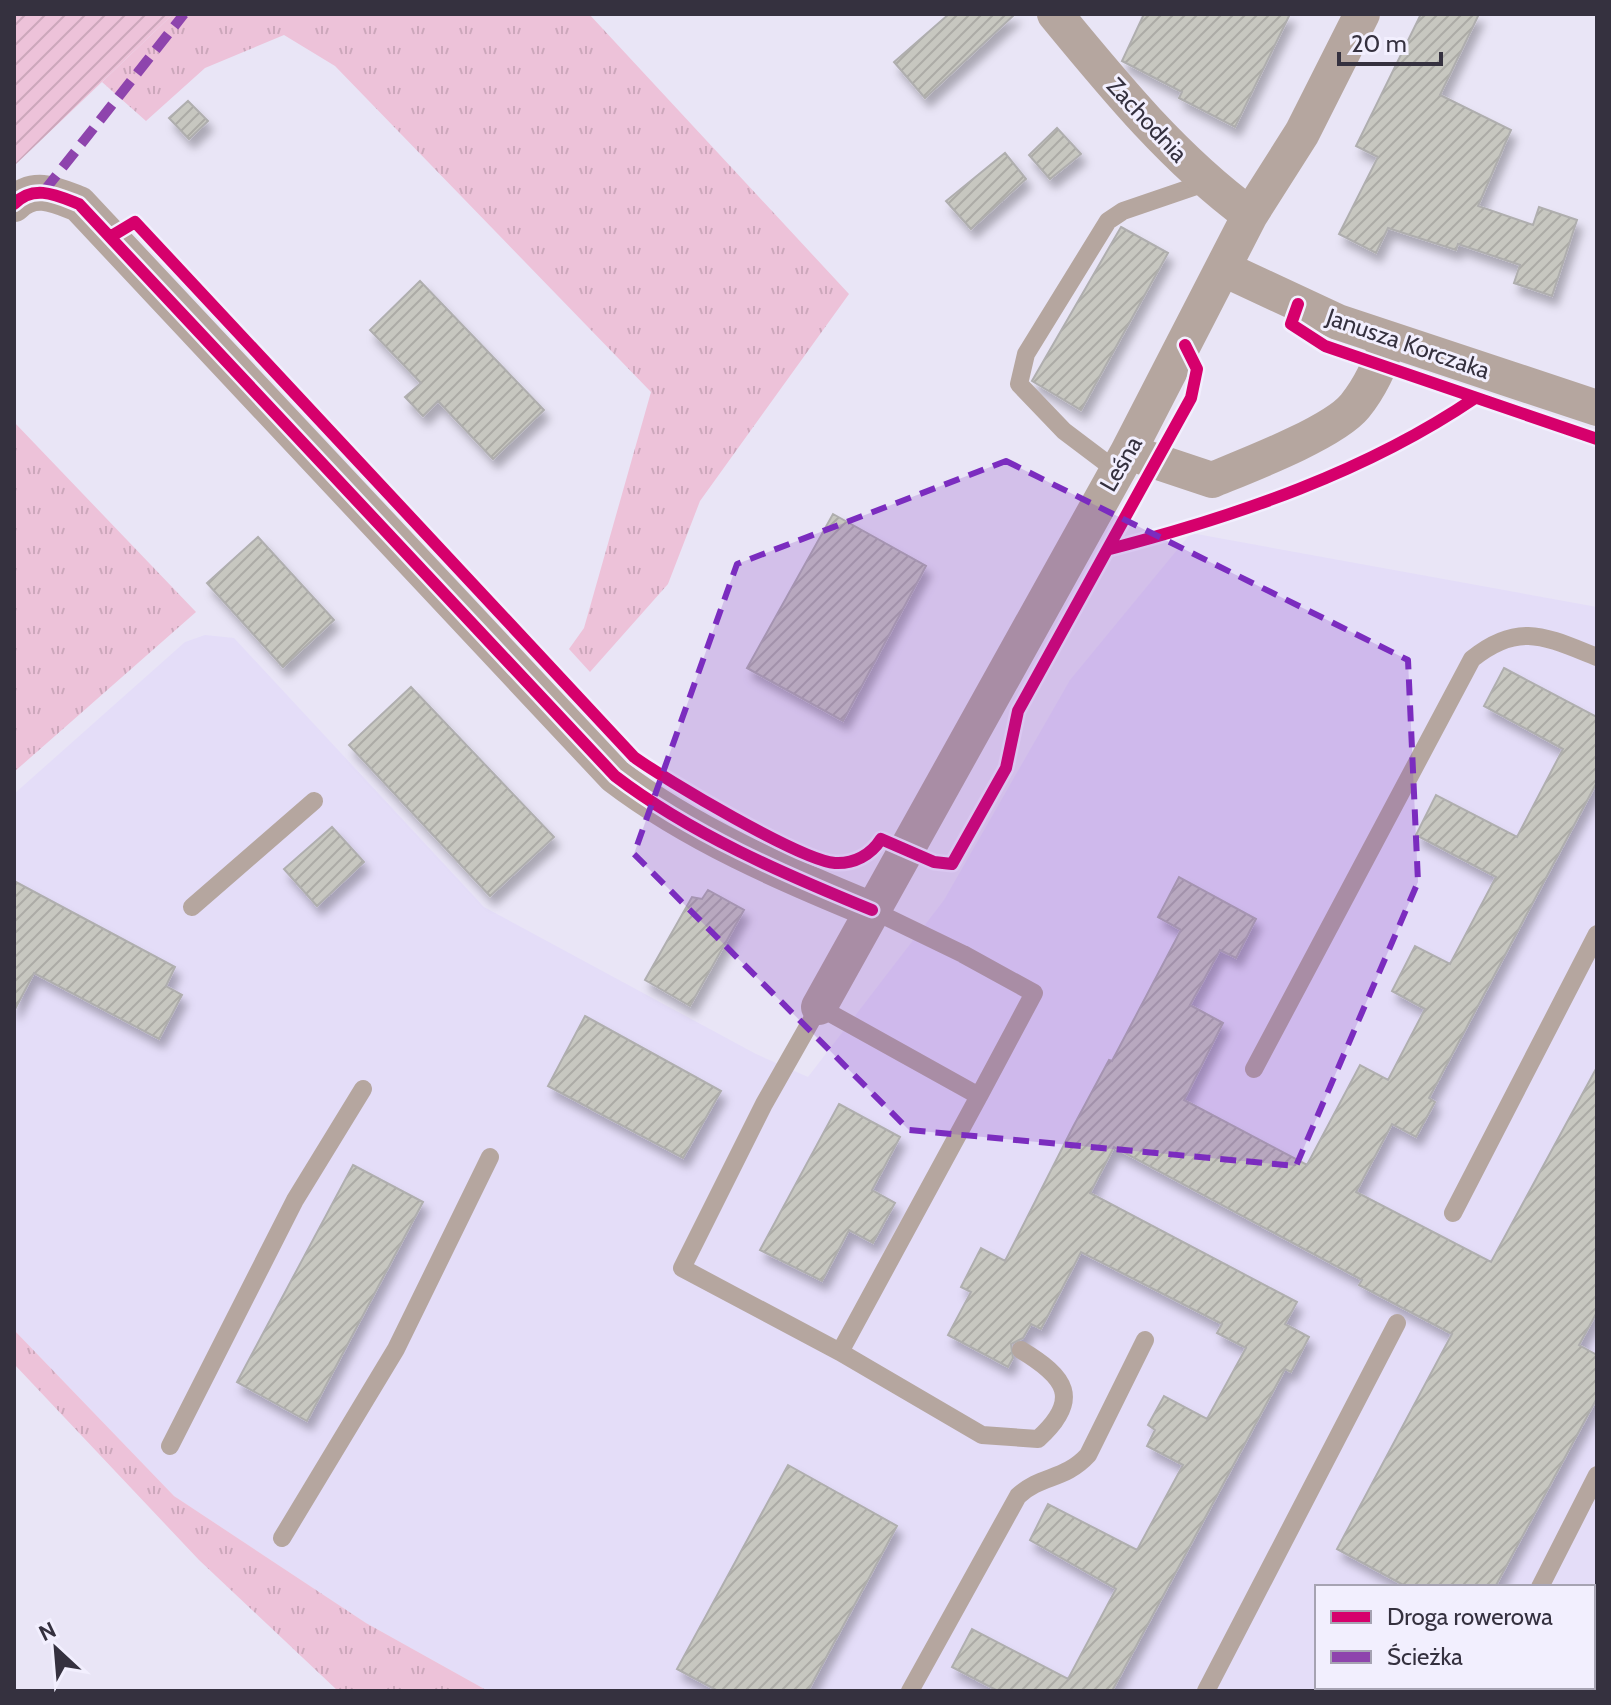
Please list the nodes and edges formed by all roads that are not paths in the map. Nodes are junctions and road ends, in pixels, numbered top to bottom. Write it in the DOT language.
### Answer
graph roads {
  1 [pos="1055,14"];
  2 [pos="1362,14"];
  3 [pos="1205,183"];
  4 [pos="29,197"];
  5 [pos="1250,215"];
  6 [pos="1224,269"];
  7 [pos="1388,340"];
  8 [pos="1597,408"];
  9 [pos="1122,462"];
  10 [pos="1597,657"];
  11 [pos="314,801"];
  12 [pos="192,907"];
  13 [pos="872,910"];
  14 [pos="1597,934"];
  15 [pos="819,1007"];
  16 [pos="1254,1069"];
  17 [pos="363,1089"];
  18 [pos="979,1096"];
  19 [pos="490,1157"];
  20 [pos="1453,1213"];
  21 [pos="1397,1323"];
  22 [pos="1145,1340"];
  23 [pos="1021,1350"];
  24 [pos="840,1352"];
  25 [pos="170,1446"];
  26 [pos="1597,1475"];
  27 [pos="282,1538"];
  28 [pos="1541,1585"];
  29 [pos="910,1691"];
  30 [pos="1206,1691"];
  1 -- 3 [label="street, Zachodnia"];
  2 -- 5 [label="street, Leśna"];
  3 -- 5 [label="street, Zachodnia"];
  3 -- 9 [label="lane"];
  4 -- 13 [label="street"];
  5 -- 6 [label="street, Leśna"];
  6 -- 7 [label="street, Janusza Korczaka"];
  6 -- 9 [label="street, Leśna"];
  7 -- 8 [label="street, Janusza Korczaka"];
  7 -- 9 [label="street"];
  9 -- 13 [label="street, Leśna"];
  10 -- 16 [label="lane"];
  11 -- 12 [label="lane"];
  13 -- 15 [label="street, Leśna"];
  13 -- 18 [label="lane"];
  14 -- 20 [label="lane"];
  15 -- 18 [label="lane"];
  15 -- 24 [label="lane"];
  17 -- 25 [label="lane"];
  18 -- 24 [label="lane"];
  19 -- 27 [label="lane"];
  21 -- 30 [label="lane"];
  22 -- 29 [label="lane"];
  23 -- 24 [label="lane"];
  26 -- 28 [label="lane"];
}
